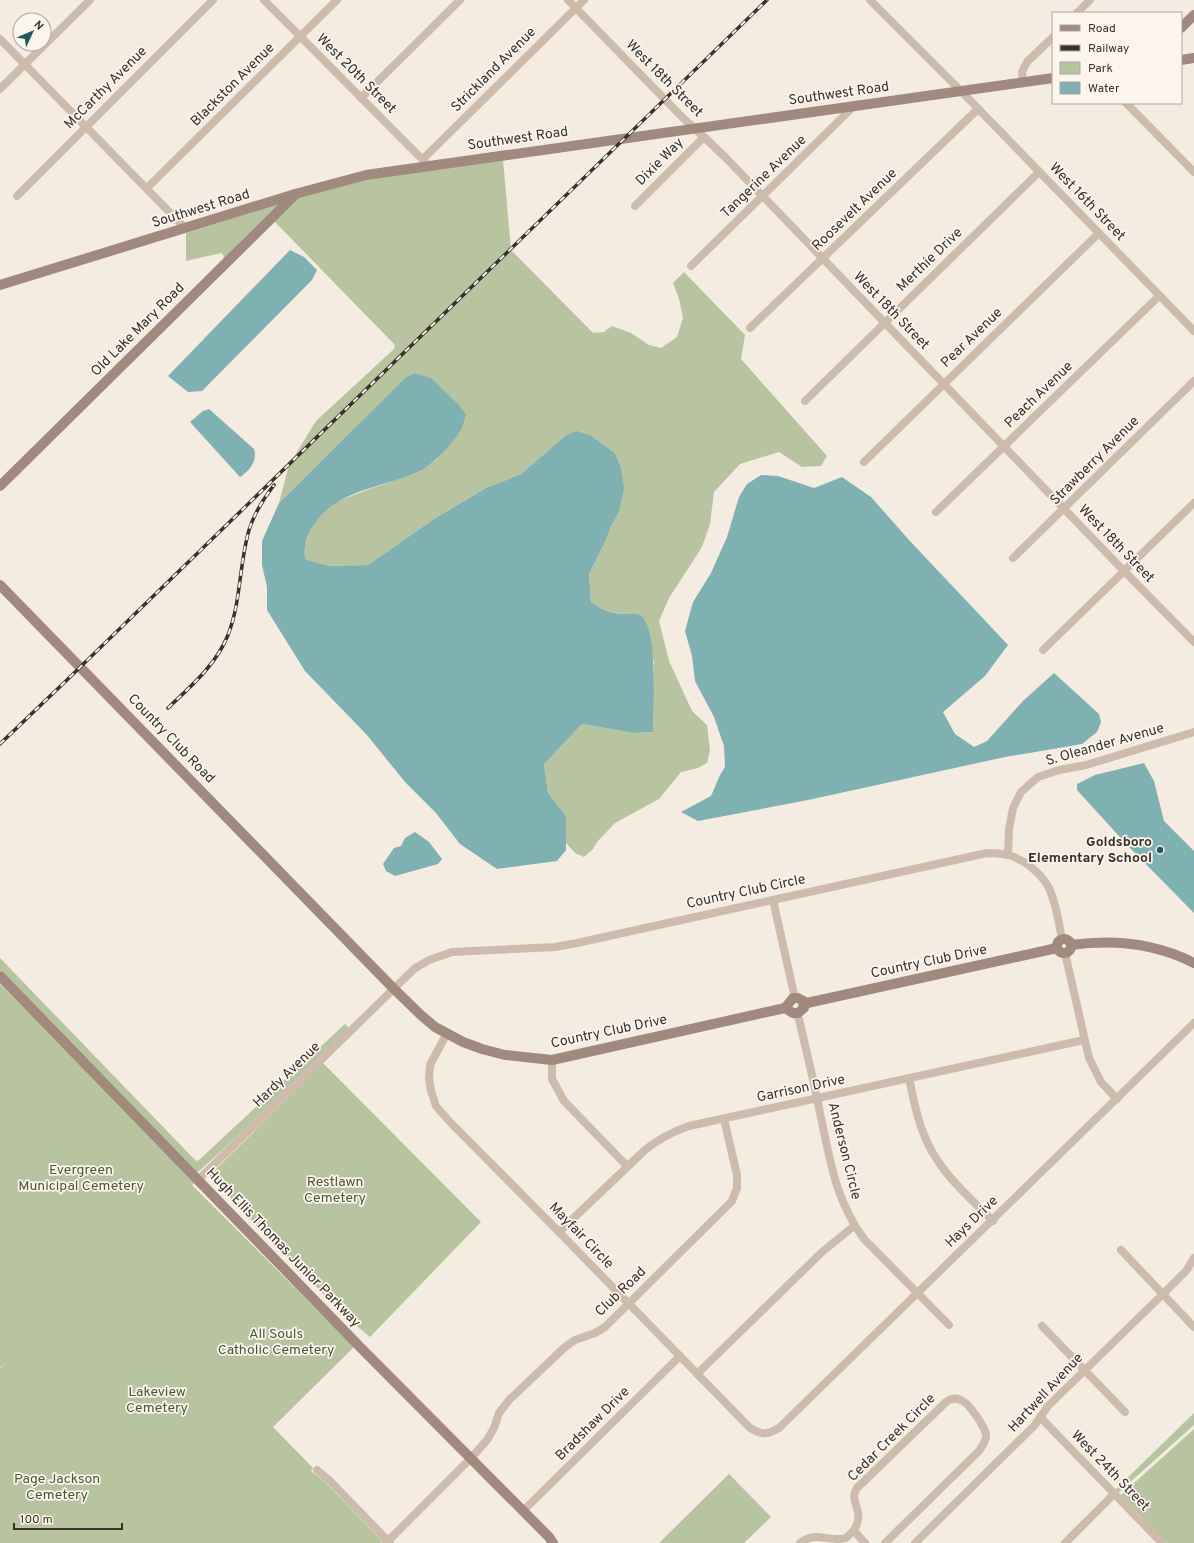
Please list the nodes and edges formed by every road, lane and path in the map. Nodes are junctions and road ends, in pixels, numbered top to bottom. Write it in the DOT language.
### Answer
graph roads {
  1 [pos="90,0"];
  2 [pos="213,0"];
  3 [pos="264,0"];
  4 [pos="337,0"];
  5 [pos="460,0"];
  6 [pos="568,0"];
  7 [pos="584,0"];
  8 [pos="1090,0"];
  9 [pos="876,2"];
  10 [pos="576,8"];
  11 [pos="1078,12"];
  12 [pos="1194,15"];
  13 [pos="1182,27"];
  14 [pos="300,37"];
  15 [pos="1052,38"];
  16 [pos="0,39"];
  17 [pos="1194,58"];
  18 [pos="1182,60"];
  19 [pos="25,64"];
  20 [pos="1052,78"];
  21 [pos="1023,82"];
  22 [pos="0,89"];
  23 [pos="961,91"];
  24 [pos="361,98"];
  25 [pos="1127,104"];
  26 [pos="855,106"];
  27 [pos="978,109"];
  28 [pos="86,126"];
  29 [pos="694,128"];
  30 [pos="704,137"];
  31 [pos="426,162"];
  32 [pos="1039,172"];
  33 [pos="1194,172"];
  34 [pos="147,188"];
  35 [pos="295,194"];
  36 [pos="17,196"];
  37 [pos="762,197"];
  38 [pos="634,206"];
  39 [pos="185,228"];
  40 [pos="1099,233"];
  41 [pos="822,260"];
  42 [pos="691,266"];
  43 [pos="0,285"];
  44 [pos="1159,296"];
  45 [pos="884,324"];
  46 [pos="750,328"];
  47 [pos="1194,331"];
  48 [pos="1194,382"];
  49 [pos="944,384"];
  50 [pos="805,400"];
  51 [pos="1004,447"];
  52 [pos="864,462"];
  53 [pos="0,486"];
  54 [pos="1194,503"];
  55 [pos="1064,510"];
  56 [pos="936,512"];
  57 [pos="1013,558"];
  58 [pos="1124,571"];
  59 [pos="0,584"];
  60 [pos="1194,642"];
  61 [pos="1043,650"];
  62 [pos="1194,732"];
  63 [pos="1008,855"];
  64 [pos="773,900"];
  65 [pos="320,914"];
  66 [pos="1064,946"];
  67 [pos="1194,963"];
  68 [pos="0,976"];
  69 [pos="394,989"];
  70 [pos="796,1005"];
  71 [pos="1194,1023"];
  72 [pos="447,1034"];
  73 [pos="1084,1040"];
  74 [pos="552,1060"];
  75 [pos="909,1078"];
  76 [pos="817,1099"];
  77 [pos="1117,1099"];
  78 [pos="724,1119"];
  79 [pos="627,1166"];
  80 [pos="198,1180"];
  81 [pos="993,1221"];
  82 [pos="854,1226"];
  83 [pos="559,1232"];
  84 [pos="1121,1250"];
  85 [pos="1194,1258"];
  86 [pos="917,1294"];
  87 [pos="1163,1294"];
  88 [pos="629,1304"];
  89 [pos="949,1325"];
  90 [pos="1042,1326"];
  91 [pos="1194,1327"];
  92 [pos="680,1356"];
  93 [pos="1085,1370"];
  94 [pos="697,1374"];
  95 [pos="1125,1412"];
  96 [pos="1040,1417"];
  97 [pos="765,1434"];
  98 [pos="471,1458"];
  99 [pos="317,1470"];
  100 [pos="1114,1494"];
  101 [pos="524,1510"];
  102 [pos="854,1531"];
  103 [pos="551,1540"];
  104 [pos="388,1542"];
  105 [pos="846,1542"];
  106 [pos="560,1543"];
  107 [pos="800,1543"];
  108 [pos="865,1543"];
  109 [pos="885,1543"];
  110 [pos="915,1543"];
  111 [pos="1065,1543"];
  112 [pos="1162,1543"];
  1 -- 19 [label="street"];
  2 -- 28 [label="street, McCarthy Avenue"];
  3 -- 14 [label="street, West 20th Street"];
  4 -- 14 [label="street, Blackston Avenue"];
  5 -- 24 [label="street"];
  6 -- 10 [label="street, West 18th Street"];
  7 -- 10 [label="street, Strickland Avenue"];
  8 -- 11 [label="street"];
  9 -- 23 [label="street, West 16th Street"];
  10 -- 29 [label="street, West 18th Street"];
  10 -- 31 [label="street, Strickland Avenue"];
  12 -- 13 [label="street"];
  14 -- 24 [label="street, West 20th Street"];
  14 -- 34 [label="street, Blackston Avenue"];
  15 -- 21 [label="street"];
  16 -- 19 [label="street"];
  17 -- 18 [label="street"];
  19 -- 22 [label="street"];
  19 -- 28 [label="street"];
  20 -- 21 [label="street, Southwest Road"];
  21 -- 23 [label="street, Southwest Road"];
  23 -- 26 [label="street, Southwest Road"];
  23 -- 27 [label="street, West 16th Street"];
  24 -- 31 [label="street, West 20th Street"];
  25 -- 33 [label="street"];
  26 -- 29 [label="street, Southwest Road"];
  26 -- 37 [label="street, Tangerine Avenue"];
  27 -- 32 [label="street, West 16th Street"];
  27 -- 41 [label="street, Roosevelt Avenue"];
  28 -- 34 [label="street"];
  28 -- 36 [label="street, McCarthy Avenue"];
  29 -- 30 [label="street, West 18th Street"];
  29 -- 31 [label="street, Southwest Road"];
  30 -- 37 [label="street, West 18th Street"];
  30 -- 38 [label="street, Dixie Way"];
  31 -- 35 [label="street, Southwest Road"];
  32 -- 40 [label="street, West 16th Street"];
  32 -- 45 [label="street, Merthie Drive"];
  34 -- 39 [label="street"];
  35 -- 39 [label="street, Southwest Road"];
  35 -- 53 [label="street, Old Lake Mary Road"];
  37 -- 41 [label="street, West 18th Street"];
  37 -- 42 [label="street, Tangerine Avenue"];
  39 -- 43 [label="street, Southwest Road"];
  40 -- 44 [label="street, West 16th Street"];
  40 -- 49 [label="street, Pear Avenue"];
  41 -- 45 [label="street, West 18th Street"];
  41 -- 46 [label="street, Roosevelt Avenue"];
  44 -- 47 [label="street, West 16th Street"];
  44 -- 51 [label="street, Peach Avenue"];
  45 -- 49 [label="street, West 18th Street"];
  45 -- 50 [label="street, Merthie Drive"];
  48 -- 55 [label="street, Strawberry Avenue"];
  49 -- 51 [label="street, West 18th Street"];
  49 -- 52 [label="street, Pear Avenue"];
  51 -- 55 [label="street, West 18th Street"];
  51 -- 56 [label="street, Peach Avenue"];
  54 -- 58 [label="street"];
  55 -- 57 [label="street, Strawberry Avenue"];
  55 -- 58 [label="street, West 18th Street"];
  58 -- 60 [label="street, West 18th Street"];
  58 -- 61 [label="street"];
  59 -- 65 [label="street, Country Club Road"];
  62 -- 63 [label="street, S. Oleander Avenue"];
  63 -- 64 [label="street, Country Club Circle"];
  63 -- 66 [label="street, Country Club Circle"];
  64 -- 69 [label="street, Country Club Circle"];
  64 -- 70 [label="street, Anderson Circle"];
  65 -- 69 [label="street, Country Club Drive"];
  66 -- 67 [label="street, Country Club Drive"];
  66 -- 70 [label="street, Country Club Drive"];
  66 -- 73 [label="street, Country Club Circle"];
  68 -- 80 [label="street, Hugh Ellis Thomas Junior Parkway"];
  69 -- 72 [label="street, Country Club Drive"];
  69 -- 80 [label="street, Hardy Avenue"];
  70 -- 74 [label="street, Country Club Drive"];
  70 -- 76 [label="street, Anderson Circle"];
  71 -- 77 [label="street, Hays Drive"];
  72 -- 74 [label="street, Country Club Drive"];
  72 -- 83 [label="street, Mayfair Circle"];
  73 -- 75 [label="street, Garrison Drive"];
  73 -- 77 [label="street, Country Club Circle"];
  74 -- 79 [label="street"];
  75 -- 76 [label="street, Garrison Drive"];
  75 -- 81 [label="street"];
  76 -- 78 [label="street, Garrison Drive"];
  76 -- 82 [label="street, Anderson Circle"];
  77 -- 81 [label="street, Hays Drive"];
  78 -- 79 [label="street, Garrison Drive"];
  78 -- 88 [label="street, Club Road"];
  79 -- 83 [label="street, Garrison Drive"];
  80 -- 98 [label="street, Hugh Ellis Thomas Junior Parkway"];
  81 -- 86 [label="street, Hays Drive"];
  82 -- 86 [label="street, Anderson Circle"];
  82 -- 94 [label="street"];
  83 -- 88 [label="street, Mayfair Circle"];
  84 -- 87 [label="street"];
  85 -- 87 [label="street, Hartwell Avenue"];
  86 -- 89 [label="street, Anderson Circle"];
  86 -- 97 [label="street, Hays Drive"];
  87 -- 91 [label="street"];
  87 -- 93 [label="street, Hartwell Avenue"];
  88 -- 92 [label="street, Mayfair Circle"];
  88 -- 98 [label="street, Club Road"];
  90 -- 93 [label="street"];
  92 -- 94 [label="street, Mayfair Circle"];
  92 -- 101 [label="street, Bradshaw Drive"];
  93 -- 95 [label="street"];
  93 -- 96 [label="street, Hartwell Avenue"];
  94 -- 97 [label="street, Mayfair Circle"];
  96 -- 100 [label="street, West 24th Street"];
  96 -- 110 [label="street, Hartwell Avenue"];
  98 -- 101 [label="street, Hugh Ellis Thomas Junior Parkway"];
  98 -- 104 [label="street, Club Road"];
  99 -- 104 [label="street"];
  100 -- 111 [label="street"];
  100 -- 112 [label="street, West 24th Street"];
  101 -- 103 [label="street, Hugh Ellis Thomas Junior Parkway"];
  102 -- 105 [label="street"];
  102 -- 108 [label="street"];
  102 -- 109 [label="street, Cedar Creek Circle"];
  103 -- 106 [label="street, Hugh Ellis Thomas Junior Parkway"];
  105 -- 107 [label="street"];
}
